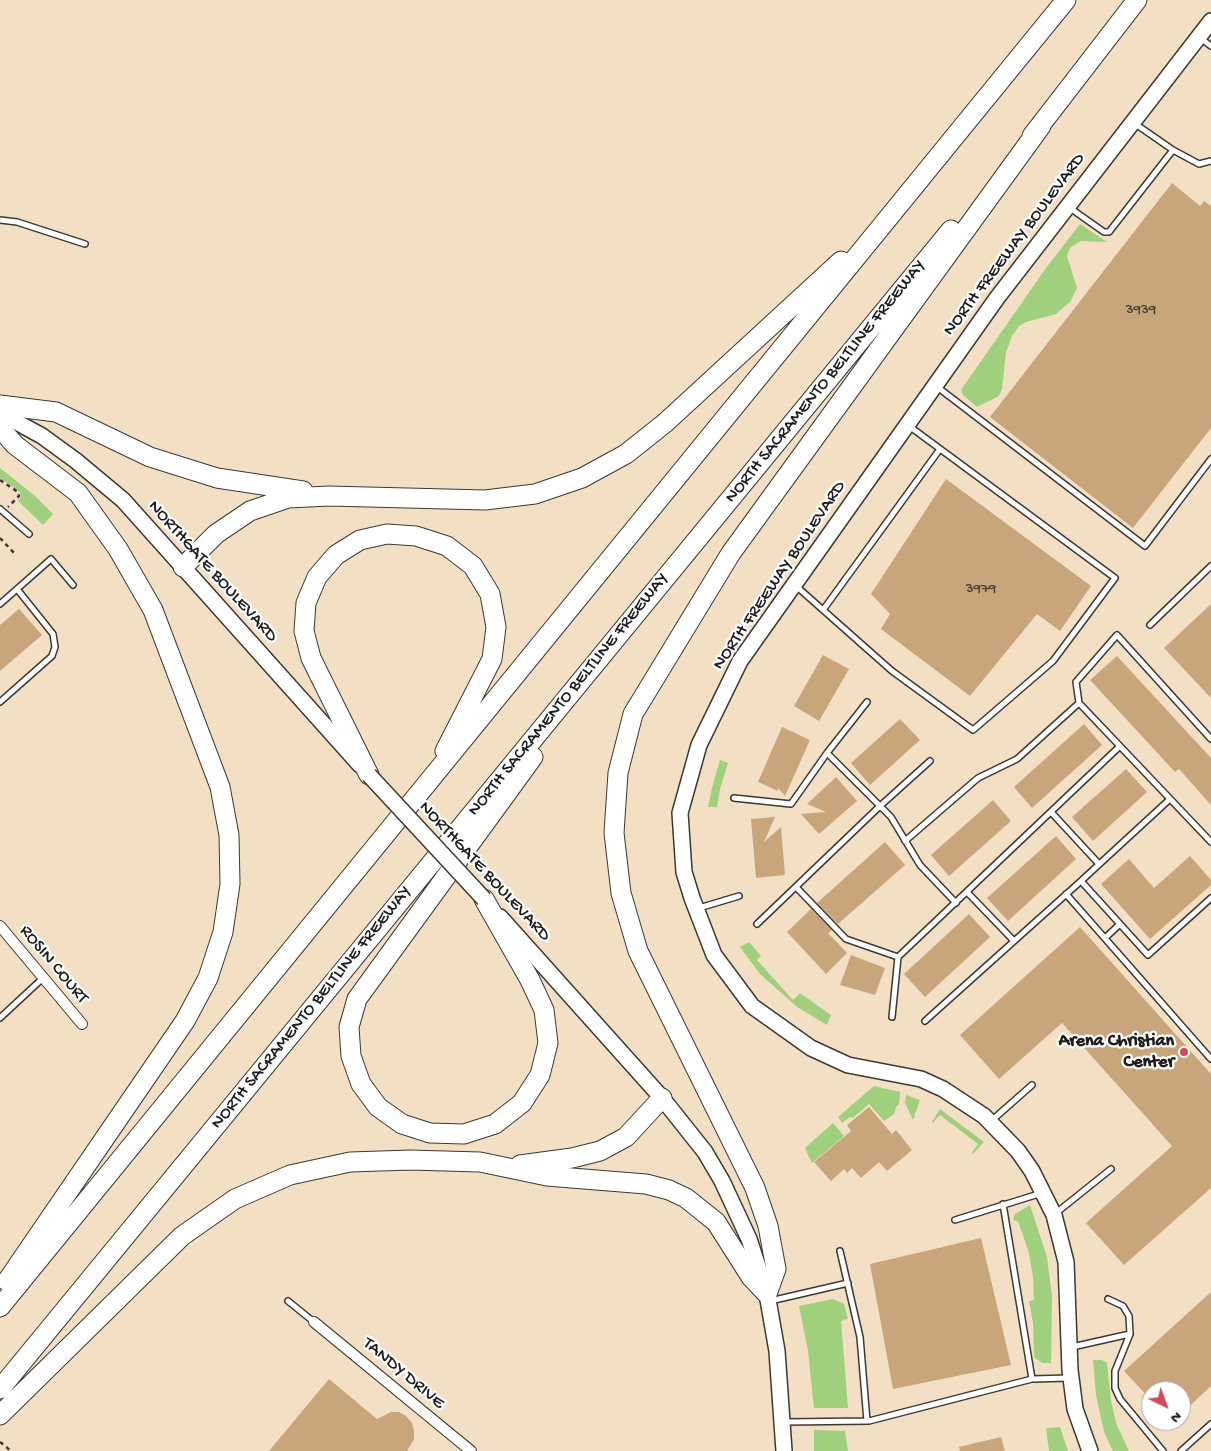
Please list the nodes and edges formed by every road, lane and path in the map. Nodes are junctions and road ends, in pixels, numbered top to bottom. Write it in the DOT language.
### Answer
graph roads {
  1 [pos="1066,0"];
  2 [pos="1138,0"];
  3 [pos="1211,21"];
  4 [pos="1205,41"];
  5 [pos="1132,122"];
  6 [pos="1041,126"];
  7 [pos="1173,150"];
  8 [pos="1211,160"];
  9 [pos="1067,207"];
  10 [pos="892,214"];
  11 [pos="0,220"];
  12 [pos="85,244"];
  13 [pos="935,385"];
  14 [pos="0,405"];
  15 [pos="0,413"];
  16 [pos="907,425"];
  17 [pos="0,428"];
  18 [pos="940,449"];
  19 [pos="1211,459"];
  20 [pos="0,480"];
  21 [pos="329,496"];
  22 [pos="2,511"];
  23 [pos="29,534"];
  24 [pos="0,538"];
  25 [pos="15,554"];
  26 [pos="1211,566"];
  27 [pos="183,567"];
  28 [pos="794,584"];
  29 [pos="73,585"];
  30 [pos="659,585"];
  31 [pos="17,589"];
  32 [pos="0,604"];
  33 [pos="823,610"];
  34 [pos="1150,625"];
  35 [pos="0,702"];
  36 [pos="867,702"];
  37 [pos="1079,703"];
  38 [pos="1211,739"];
  39 [pos="1119,747"];
  40 [pos="827,753"];
  41 [pos="930,761"];
  42 [pos="369,775"];
  43 [pos="430,780"];
  44 [pos="734,798"];
  45 [pos="1170,799"];
  46 [pos="880,806"];
  47 [pos="1051,812"];
  48 [pos="905,841"];
  49 [pos="1211,842"];
  50 [pos="1099,864"];
  51 [pos="1081,881"];
  52 [pos="796,887"];
  53 [pos="967,892"];
  54 [pos="1066,894"];
  55 [pos="738,896"];
  56 [pos="1211,898"];
  57 [pos="484,899"];
  58 [pos="956,903"];
  59 [pos="696,909"];
  60 [pos="757,924"];
  61 [pos="1120,924"];
  62 [pos="0,926"];
  63 [pos="1105,938"];
  64 [pos="1014,941"];
  65 [pos="898,958"];
  66 [pos="43,978"];
  67 [pos="892,1017"];
  68 [pos="0,1018"];
  69 [pos="925,1021"];
  70 [pos="82,1024"];
  71 [pos="1211,1059"];
  72 [pos="1032,1085"];
  73 [pos="662,1098"];
  74 [pos="990,1122"];
  75 [pos="509,1167"];
  76 [pos="1111,1170"];
  77 [pos="1044,1192"];
  78 [pos="1003,1204"];
  79 [pos="1054,1215"];
  80 [pos="955,1220"];
  81 [pos="840,1251"];
  82 [pos="848,1284"];
  83 [pos="0,1293"];
  84 [pos="767,1298"];
  85 [pos="1108,1298"];
  86 [pos="288,1301"];
  87 [pos="0,1307"];
  88 [pos="314,1322"];
  89 [pos="1130,1334"];
  90 [pos="1069,1347"];
  91 [pos="1071,1378"];
  92 [pos="1032,1379"];
  93 [pos="0,1389"];
  94 [pos="2,1414"];
  95 [pos="867,1421"];
  96 [pos="784,1422"];
  97 [pos="1211,1424"];
  98 [pos="0,1442"];
  99 [pos="11,1451"];
  100 [pos="471,1451"];
  101 [pos="784,1451"];
  102 [pos="1090,1451"];
  103 [pos="1163,1451"];
  104 [pos="1181,1451"];
  1 -- 10 [label="highway"];
  2 -- 6 [label="highway, NORTH SACRAMENTO BELTLINE FREEWAY"];
  3 -- 4 [label="street, NORTH FREEWAY BOULEVARD"];
  4 -- 5 [label="street, NORTH FREEWAY BOULEVARD"];
  5 -- 7 [label="lane"];
  5 -- 9 [label="street, NORTH FREEWAY BOULEVARD"];
  6 -- 30 [label="highway, NORTH SACRAMENTO BELTLINE FREEWAY"];
  6 -- 84 [label="highway"];
  7 -- 8 [label="lane"];
  7 -- 9 [label="lane"];
  9 -- 13 [label="street, NORTH FREEWAY BOULEVARD"];
  10 -- 21 [label="highway"];
  10 -- 43 [label="highway"];
  11 -- 12 [label="lane"];
  13 -- 16 [label="street, NORTH FREEWAY BOULEVARD"];
  13 -- 19 [label="lane"];
  14 -- 21 [label="highway"];
  15 -- 27 [label="street, NORTHGATE BOULEVARD"];
  16 -- 18 [label="lane"];
  16 -- 28 [label="street, NORTH FREEWAY BOULEVARD"];
  17 -- 83 [label="highway"];
  18 -- 33 [label="lane"];
  18 -- 33 [label="lane"];
  20 -- 22 [label="path"];
  21 -- 27 [label="highway"];
  22 -- 23 [label="lane"];
  24 -- 25 [label="path"];
  26 -- 34 [label="lane"];
  27 -- 42 [label="street, NORTHGATE BOULEVARD"];
  28 -- 33 [label="lane"];
  28 -- 59 [label="street, NORTH FREEWAY BOULEVARD"];
  29 -- 31 [label="lane"];
  30 -- 57 [label="highway"];
  30 -- 93 [label="highway, NORTH SACRAMENTO BELTLINE FREEWAY"];
  31 -- 32 [label="lane"];
  31 -- 35 [label="lane"];
  36 -- 40 [label="lane"];
  37 -- 38 [label="lane"];
  37 -- 39 [label="lane"];
  37 -- 48 [label="lane"];
  39 -- 45 [label="lane"];
  39 -- 47 [label="lane"];
  40 -- 44 [label="lane"];
  40 -- 46 [label="lane"];
  41 -- 46 [label="lane"];
  42 -- 43 [label="highway"];
  42 -- 57 [label="street, NORTHGATE BOULEVARD, bridge"];
  43 -- 87 [label="highway"];
  45 -- 49 [label="lane"];
  45 -- 50 [label="lane"];
  46 -- 48 [label="lane"];
  46 -- 52 [label="lane"];
  47 -- 50 [label="lane"];
  47 -- 53 [label="lane"];
  48 -- 58 [label="lane"];
  50 -- 51 [label="lane"];
  51 -- 54 [label="lane"];
  51 -- 61 [label="lane"];
  52 -- 60 [label="lane"];
  52 -- 65 [label="lane"];
  53 -- 58 [label="lane"];
  53 -- 64 [label="lane"];
  54 -- 63 [label="lane"];
  54 -- 64 [label="lane"];
  55 -- 59 [label="lane"];
  56 -- 61 [label="lane"];
  57 -- 73 [label="street, NORTHGATE BOULEVARD"];
  58 -- 65 [label="lane"];
  59 -- 74 [label="street, NORTH FREEWAY BOULEVARD"];
  61 -- 63 [label="lane"];
  62 -- 66 [label="street, ROSIN COURT"];
  63 -- 71 [label="lane"];
  64 -- 69 [label="lane"];
  65 -- 67 [label="lane"];
  66 -- 68 [label="lane"];
  66 -- 70 [label="street, ROSIN COURT"];
  72 -- 74 [label="lane"];
  73 -- 75 [label="highway"];
  73 -- 84 [label="street, NORTHGATE BOULEVARD"];
  74 -- 77 [label="street, NORTH FREEWAY BOULEVARD"];
  75 -- 84 [label="highway"];
  75 -- 94 [label="highway"];
  76 -- 79 [label="lane"];
  77 -- 78 [label="lane"];
  77 -- 79 [label="street, NORTH FREEWAY BOULEVARD"];
  78 -- 80 [label="lane"];
  78 -- 92 [label="lane"];
  79 -- 90 [label="street, NORTH FREEWAY BOULEVARD"];
  81 -- 82 [label="lane"];
  82 -- 84 [label="lane"];
  82 -- 95 [label="lane"];
  84 -- 96 [label="street, NORTHGATE BOULEVARD"];
  85 -- 89 [label="lane"];
  86 -- 88 [label="lane"];
  88 -- 100 [label="street, TANDY DRIVE"];
  89 -- 90 [label="lane"];
  89 -- 103 [label="lane"];
  90 -- 91 [label="street, NORTH FREEWAY BOULEVARD"];
  91 -- 92 [label="lane"];
  91 -- 102 [label="street, NORTH FREEWAY BOULEVARD"];
  92 -- 95 [label="lane"];
  95 -- 96 [label="lane"];
  96 -- 101 [label="street, NORTHGATE BOULEVARD"];
  97 -- 104 [label="lane"];
  98 -- 99 [label="path"];
}
